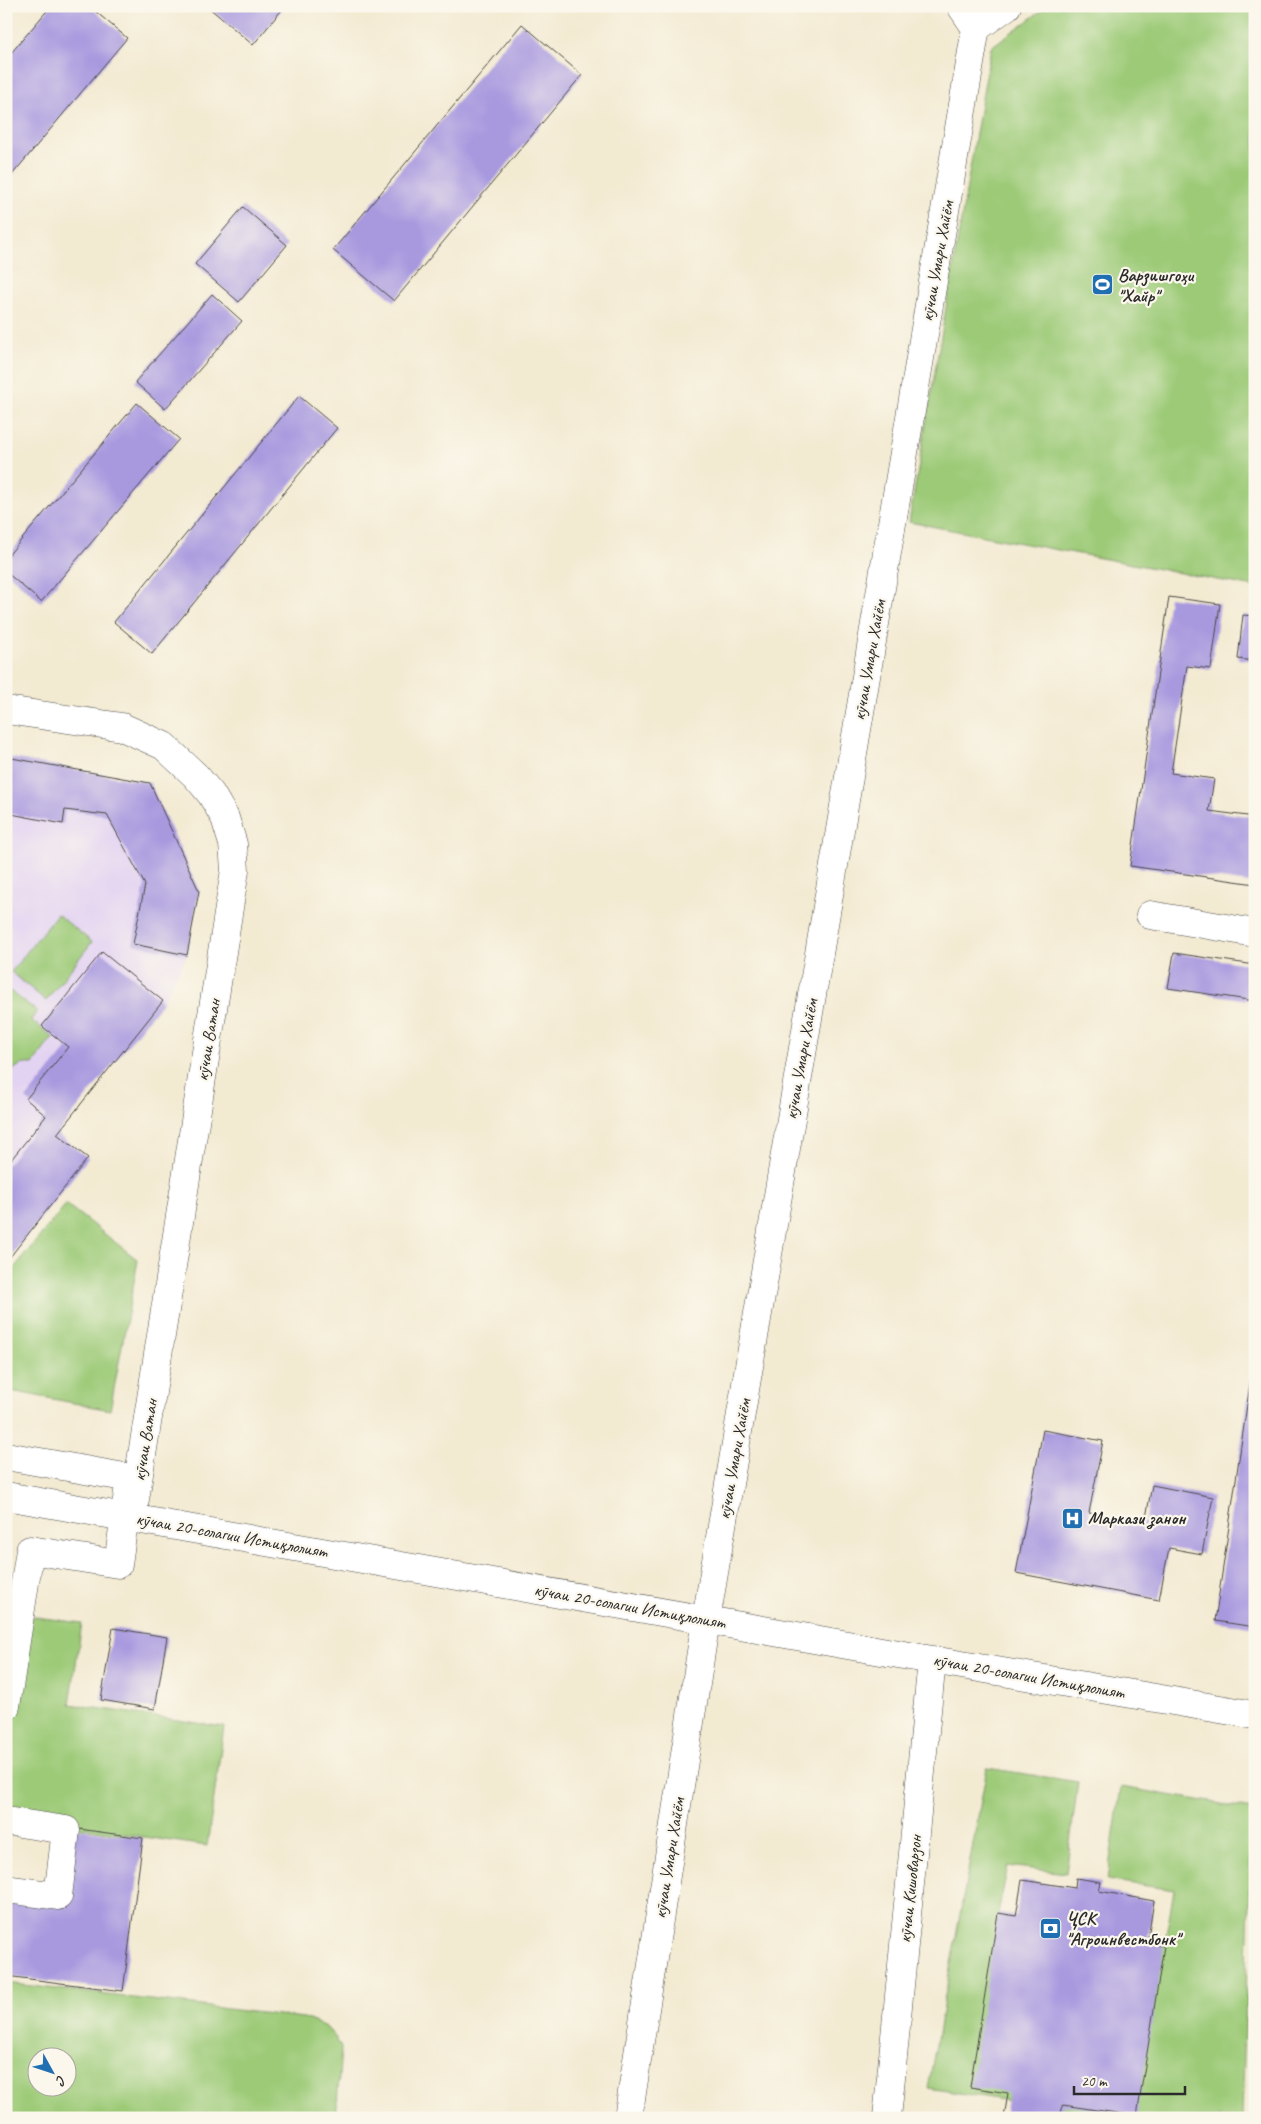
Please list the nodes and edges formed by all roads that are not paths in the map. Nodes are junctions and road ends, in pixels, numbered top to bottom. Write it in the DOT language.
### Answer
graph roads {
  1 [pos="1008,6"];
  2 [pos="968,17"];
  3 [pos="6,710"];
  4 [pos="1150,915"];
  5 [pos="1255,933"];
  6 [pos="6,1456"];
  7 [pos="6,1496"];
  8 [pos="128,1517"];
  9 [pos="706,1620"];
  10 [pos="932,1660"];
  11 [pos="6,1706"];
  12 [pos="1255,1715"];
  13 [pos="6,1821"];
  14 [pos="6,1889"];
  15 [pos="628,2118"];
  16 [pos="888,2118"];
  1 -- 2 [label="street"];
  2 -- 9 [label="street, кӯчаи Умари Хайём"];
  3 -- 8 [label="street, кӯчаи Ватан"];
  4 -- 5 [label="street"];
  6 -- 8 [label="street"];
  7 -- 8 [label="street, кӯчаи 20-солагии Истиқлолият"];
  8 -- 9 [label="street, кӯчаи 20-солагии Истиқлолият"];
  8 -- 11 [label="street"];
  9 -- 10 [label="street, кӯчаи 20-солагии Истиқлолият"];
  9 -- 15 [label="street, кӯчаи Умари Хайём"];
  10 -- 12 [label="street, кӯчаи 20-солагии Истиқлолият"];
  10 -- 16 [label="street, кӯчаи Кишоварзон"];
  13 -- 14 [label="street"];
}
